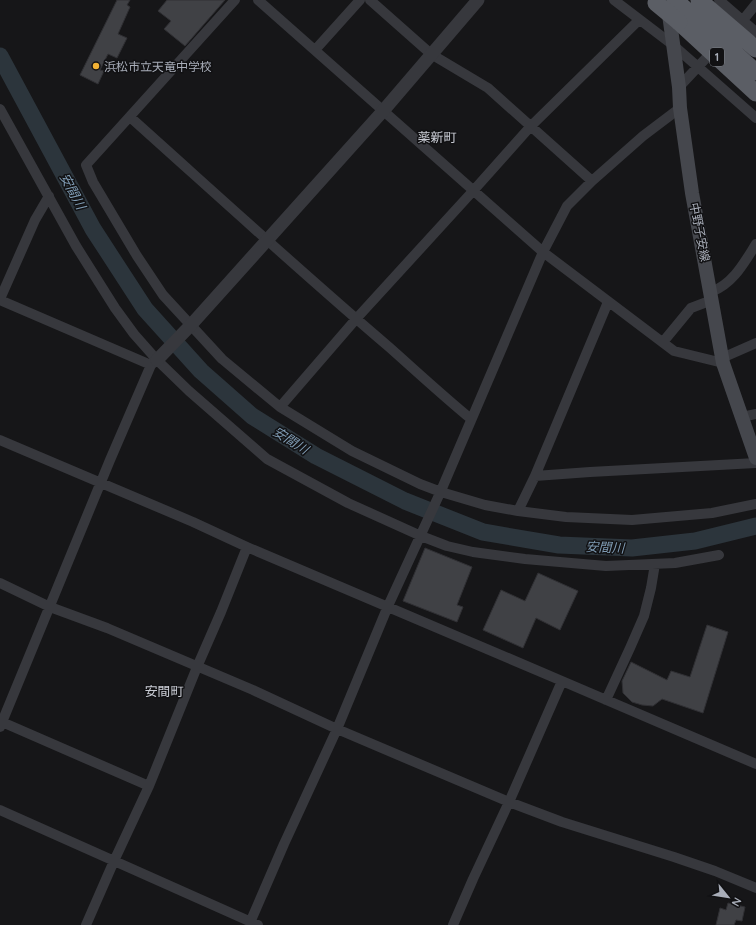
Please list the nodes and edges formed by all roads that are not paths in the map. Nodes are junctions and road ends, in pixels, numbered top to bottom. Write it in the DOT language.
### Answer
graph roads {
  1 [pos="235,0"];
  2 [pos="258,0"];
  3 [pos="360,0"];
  4 [pos="370,0"];
  5 [pos="478,0"];
  6 [pos="614,0"];
  7 [pos="699,0"];
  8 [pos="719,0"];
  9 [pos="659,1"];
  10 [pos="756,4"];
  11 [pos="679,10"];
  12 [pos="639,20"];
  13 [pos="741,23"];
  14 [pos="756,32"];
  15 [pos="673,45"];
  16 [pos="756,49"];
  17 [pos="315,50"];
  18 [pos="431,54"];
  19 [pos="708,56"];
  20 [pos="697,67"];
  21 [pos="756,72"];
  22 [pos="679,87"];
  23 [pos="756,93"];
  24 [pos="680,108"];
  25 [pos="0,109"];
  26 [pos="383,111"];
  27 [pos="130,117"];
  28 [pos="756,118"];
  29 [pos="530,127"];
  30 [pos="592,181"];
  31 [pos="473,191"];
  32 [pos="49,196"];
  33 [pos="268,240"];
  34 [pos="756,244"];
  35 [pos="543,252"];
  36 [pos="711,296"];
  37 [pos="0,300"];
  38 [pos="608,302"];
  39 [pos="356,319"];
  40 [pos="190,326"];
  41 [pos="663,342"];
  42 [pos="756,343"];
  43 [pos="722,360"];
  44 [pos="155,362"];
  45 [pos="280,407"];
  46 [pos="756,414"];
  47 [pos="742,418"];
  48 [pos="471,419"];
  49 [pos="0,440"];
  50 [pos="756,458"];
  51 [pos="756,463"];
  52 [pos="535,476"];
  53 [pos="101,483"];
  54 [pos="441,492"];
  55 [pos="756,504"];
  56 [pos="518,511"];
  57 [pos="421,536"];
  58 [pos="247,548"];
  59 [pos="719,555"];
  60 [pos="655,564"];
  61 [pos="0,583"];
  62 [pos="388,606"];
  63 [pos="50,607"];
  64 [pos="197,667"];
  65 [pos="562,681"];
  66 [pos="606,700"];
  67 [pos="1,725"];
  68 [pos="337,729"];
  69 [pos="756,764"];
  70 [pos="149,786"];
  71 [pos="509,802"];
  72 [pos="0,810"];
  73 [pos="114,861"];
  74 [pos="756,888"];
  75 [pos="252,924"];
  76 [pos="86,925"];
  77 [pos="453,925"];
  1 -- 27 [label="street"];
  2 -- 17 [label="street"];
  3 -- 17 [label="street"];
  4 -- 18 [label="street"];
  5 -- 18 [label="street"];
  6 -- 12 [label="street"];
  7 -- 16 [label="highway"];
  8 -- 13 [label="street"];
  9 -- 11 [label="highway, 1, bridge"];
  9 -- 15 [label="main road, 中野子安線"];
  10 -- 13 [label="street"];
  11 -- 21 [label="highway, 1"];
  11 -- 23 [label="highway, 1"];
  12 -- 15 [label="street"];
  12 -- 29 [label="street"];
  13 -- 14 [label="street"];
  15 -- 20 [label="street"];
  15 -- 22 [label="main road, 中野子安線"];
  17 -- 26 [label="street"];
  18 -- 26 [label="street"];
  18 -- 29 [label="street"];
  19 -- 20 [label="street"];
  20 -- 22 [label="street"];
  20 -- 28 [label="street"];
  22 -- 24 [label="main road, 中野子安線"];
  24 -- 30 [label="street"];
  24 -- 36 [label="main road, 中野子安線"];
  25 -- 32 [label="street"];
  26 -- 31 [label="street"];
  26 -- 33 [label="street"];
  27 -- 33 [label="street"];
  27 -- 40 [label="street"];
  29 -- 30 [label="street"];
  29 -- 31 [label="street"];
  30 -- 35 [label="street"];
  31 -- 35 [label="street"];
  31 -- 39 [label="street"];
  32 -- 37 [label="street"];
  32 -- 44 [label="street"];
  33 -- 39 [label="street"];
  33 -- 40 [label="street"];
  34 -- 36 [label="street"];
  35 -- 38 [label="street"];
  35 -- 48 [label="street"];
  36 -- 41 [label="street"];
  36 -- 43 [label="main road, 中野子安線"];
  37 -- 44 [label="street"];
  38 -- 41 [label="street"];
  38 -- 52 [label="street"];
  39 -- 45 [label="street"];
  39 -- 48 [label="street"];
  40 -- 44 [label="street"];
  40 -- 45 [label="street"];
  41 -- 43 [label="street"];
  42 -- 43 [label="street"];
  43 -- 47 [label="main road, 中野子安線"];
  44 -- 53 [label="street"];
  44 -- 57 [label="street"];
  45 -- 54 [label="street"];
  46 -- 47 [label="street"];
  47 -- 50 [label="main road, 中野子安線"];
  48 -- 54 [label="street"];
  49 -- 53 [label="street"];
  51 -- 52 [label="street"];
  52 -- 56 [label="street"];
  53 -- 58 [label="street"];
  53 -- 63 [label="street"];
  54 -- 56 [label="street"];
  54 -- 57 [label="street"];
  55 -- 56 [label="street"];
  57 -- 60 [label="street"];
  57 -- 62 [label="street"];
  58 -- 62 [label="street"];
  58 -- 64 [label="street"];
  59 -- 60 [label="street"];
  60 -- 66 [label="street"];
  61 -- 63 [label="street"];
  62 -- 65 [label="street"];
  62 -- 68 [label="street"];
  63 -- 64 [label="street"];
  63 -- 67 [label="street"];
  64 -- 68 [label="street"];
  64 -- 70 [label="street"];
  65 -- 66 [label="street"];
  65 -- 71 [label="street"];
  66 -- 69 [label="street"];
  67 -- 70 [label="street"];
  68 -- 71 [label="street"];
  68 -- 75 [label="street"];
  70 -- 73 [label="street"];
  71 -- 74 [label="street"];
  71 -- 77 [label="street"];
  72 -- 73 [label="street"];
  73 -- 75 [label="street"];
  73 -- 76 [label="street"];
}
